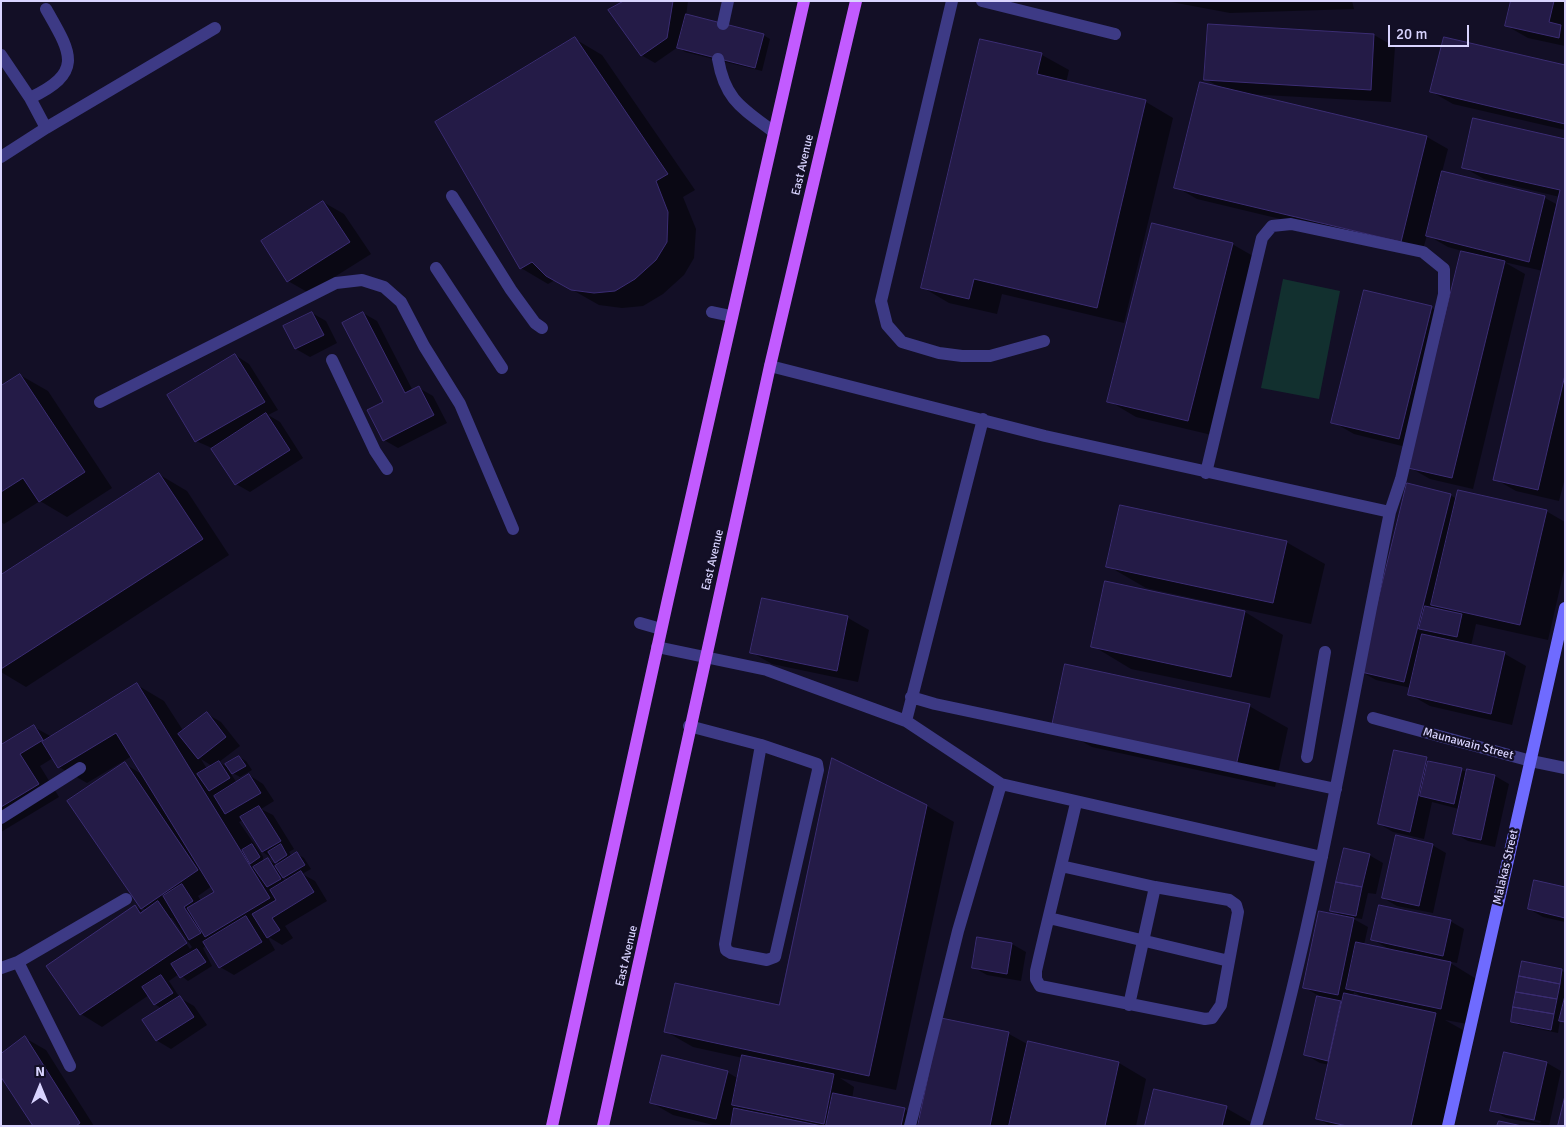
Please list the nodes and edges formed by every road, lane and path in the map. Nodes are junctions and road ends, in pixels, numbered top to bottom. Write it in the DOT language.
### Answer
graph roads {
  1 [pos="728,1"];
  2 [pos="804,1"];
  3 [pos="856,1"];
  4 [pos="952,1"];
  5 [pos="982,1"];
  6 [pos="46,9"];
  7 [pos="723,24"];
  8 [pos="215,28"];
  9 [pos="1114,34"];
  10 [pos="1,55"];
  11 [pos="718,59"];
  12 [pos="30,98"];
  13 [pos="46,128"];
  14 [pos="774,132"];
  15 [pos="1,157"];
  16 [pos="452,196"];
  17 [pos="436,268"];
  18 [pos="712,312"];
  19 [pos="731,316"];
  20 [pos="542,328"];
  21 [pos="1044,340"];
  22 [pos="332,360"];
  23 [pos="770,366"];
  24 [pos="502,368"];
  25 [pos="100,402"];
  26 [pos="984,420"];
  27 [pos="387,469"];
  28 [pos="1206,473"];
  29 [pos="1390,512"];
  30 [pos="513,528"];
  31 [pos="1565,608"];
  32 [pos="640,623"];
  33 [pos="661,629"];
  34 [pos="657,647"];
  35 [pos="1325,652"];
  36 [pos="706,657"];
  37 [pos="911,697"];
  38 [pos="1373,718"];
  39 [pos="906,721"];
  40 [pos="689,726"];
  41 [pos="761,745"];
  42 [pos="1307,757"];
  43 [pos="1531,760"];
  44 [pos="80,768"];
  45 [pos="1565,768"];
  46 [pos="1001,784"];
  47 [pos="1336,789"];
  48 [pos="1076,803"];
  49 [pos="1,818"];
  50 [pos="1322,857"];
  51 [pos="1061,866"];
  52 [pos="1155,887"];
  53 [pos="126,899"];
  54 [pos="1048,918"];
  55 [pos="1144,940"];
  56 [pos="1228,961"];
  57 [pos="18,962"];
  58 [pos="1,968"];
  59 [pos="1129,1005"];
  60 [pos="70,1066"];
  61 [pos="552,1126"];
  62 [pos="603,1126"];
  63 [pos="910,1126"];
  64 [pos="1256,1126"];
  65 [pos="1448,1126"];
  1 -- 7 [label="street"];
  2 -- 14 [label="main road"];
  3 -- 23 [label="main road, East Avenue"];
  4 -- 21 [label="street"];
  5 -- 9 [label="street"];
  6 -- 12 [label="street"];
  8 -- 13 [label="street"];
  10 -- 12 [label="street"];
  11 -- 14 [label="street"];
  12 -- 13 [label="street"];
  13 -- 15 [label="street"];
  14 -- 19 [label="main road"];
  16 -- 20 [label="street"];
  17 -- 24 [label="street"];
  18 -- 19 [label="street"];
  19 -- 33 [label="main road"];
  22 -- 27 [label="street"];
  23 -- 26 [label="street"];
  23 -- 36 [label="main road, East Avenue"];
  25 -- 30 [label="street"];
  26 -- 28 [label="street"];
  26 -- 37 [label="street"];
  28 -- 29 [label="street"];
  28 -- 29 [label="street"];
  29 -- 47 [label="street"];
  31 -- 43 [label="street, Malakas Street"];
  32 -- 33 [label="street"];
  33 -- 34 [label="main road"];
  34 -- 36 [label="street"];
  34 -- 61 [label="main road"];
  35 -- 42 [label="street"];
  36 -- 39 [label="street"];
  36 -- 40 [label="main road, East Avenue"];
  37 -- 39 [label="street"];
  37 -- 47 [label="street"];
  38 -- 43 [label="street, Maunawain Street"];
  39 -- 46 [label="street"];
  40 -- 41 [label="street"];
  40 -- 62 [label="main road, East Avenue"];
  41 -- 41 [label="street"];
  43 -- 45 [label="street, Maunawain Street"];
  43 -- 65 [label="street, Malakas Street"];
  44 -- 49 [label="street"];
  46 -- 48 [label="street"];
  46 -- 63 [label="street"];
  47 -- 50 [label="street"];
  48 -- 50 [label="street"];
  48 -- 51 [label="street"];
  50 -- 64 [label="street"];
  51 -- 52 [label="street"];
  51 -- 54 [label="street"];
  52 -- 55 [label="street"];
  52 -- 56 [label="street"];
  53 -- 57 [label="street"];
  54 -- 55 [label="street"];
  54 -- 59 [label="street"];
  55 -- 56 [label="street"];
  55 -- 59 [label="street"];
  56 -- 59 [label="street"];
  57 -- 58 [label="street"];
  57 -- 60 [label="street"];
}
